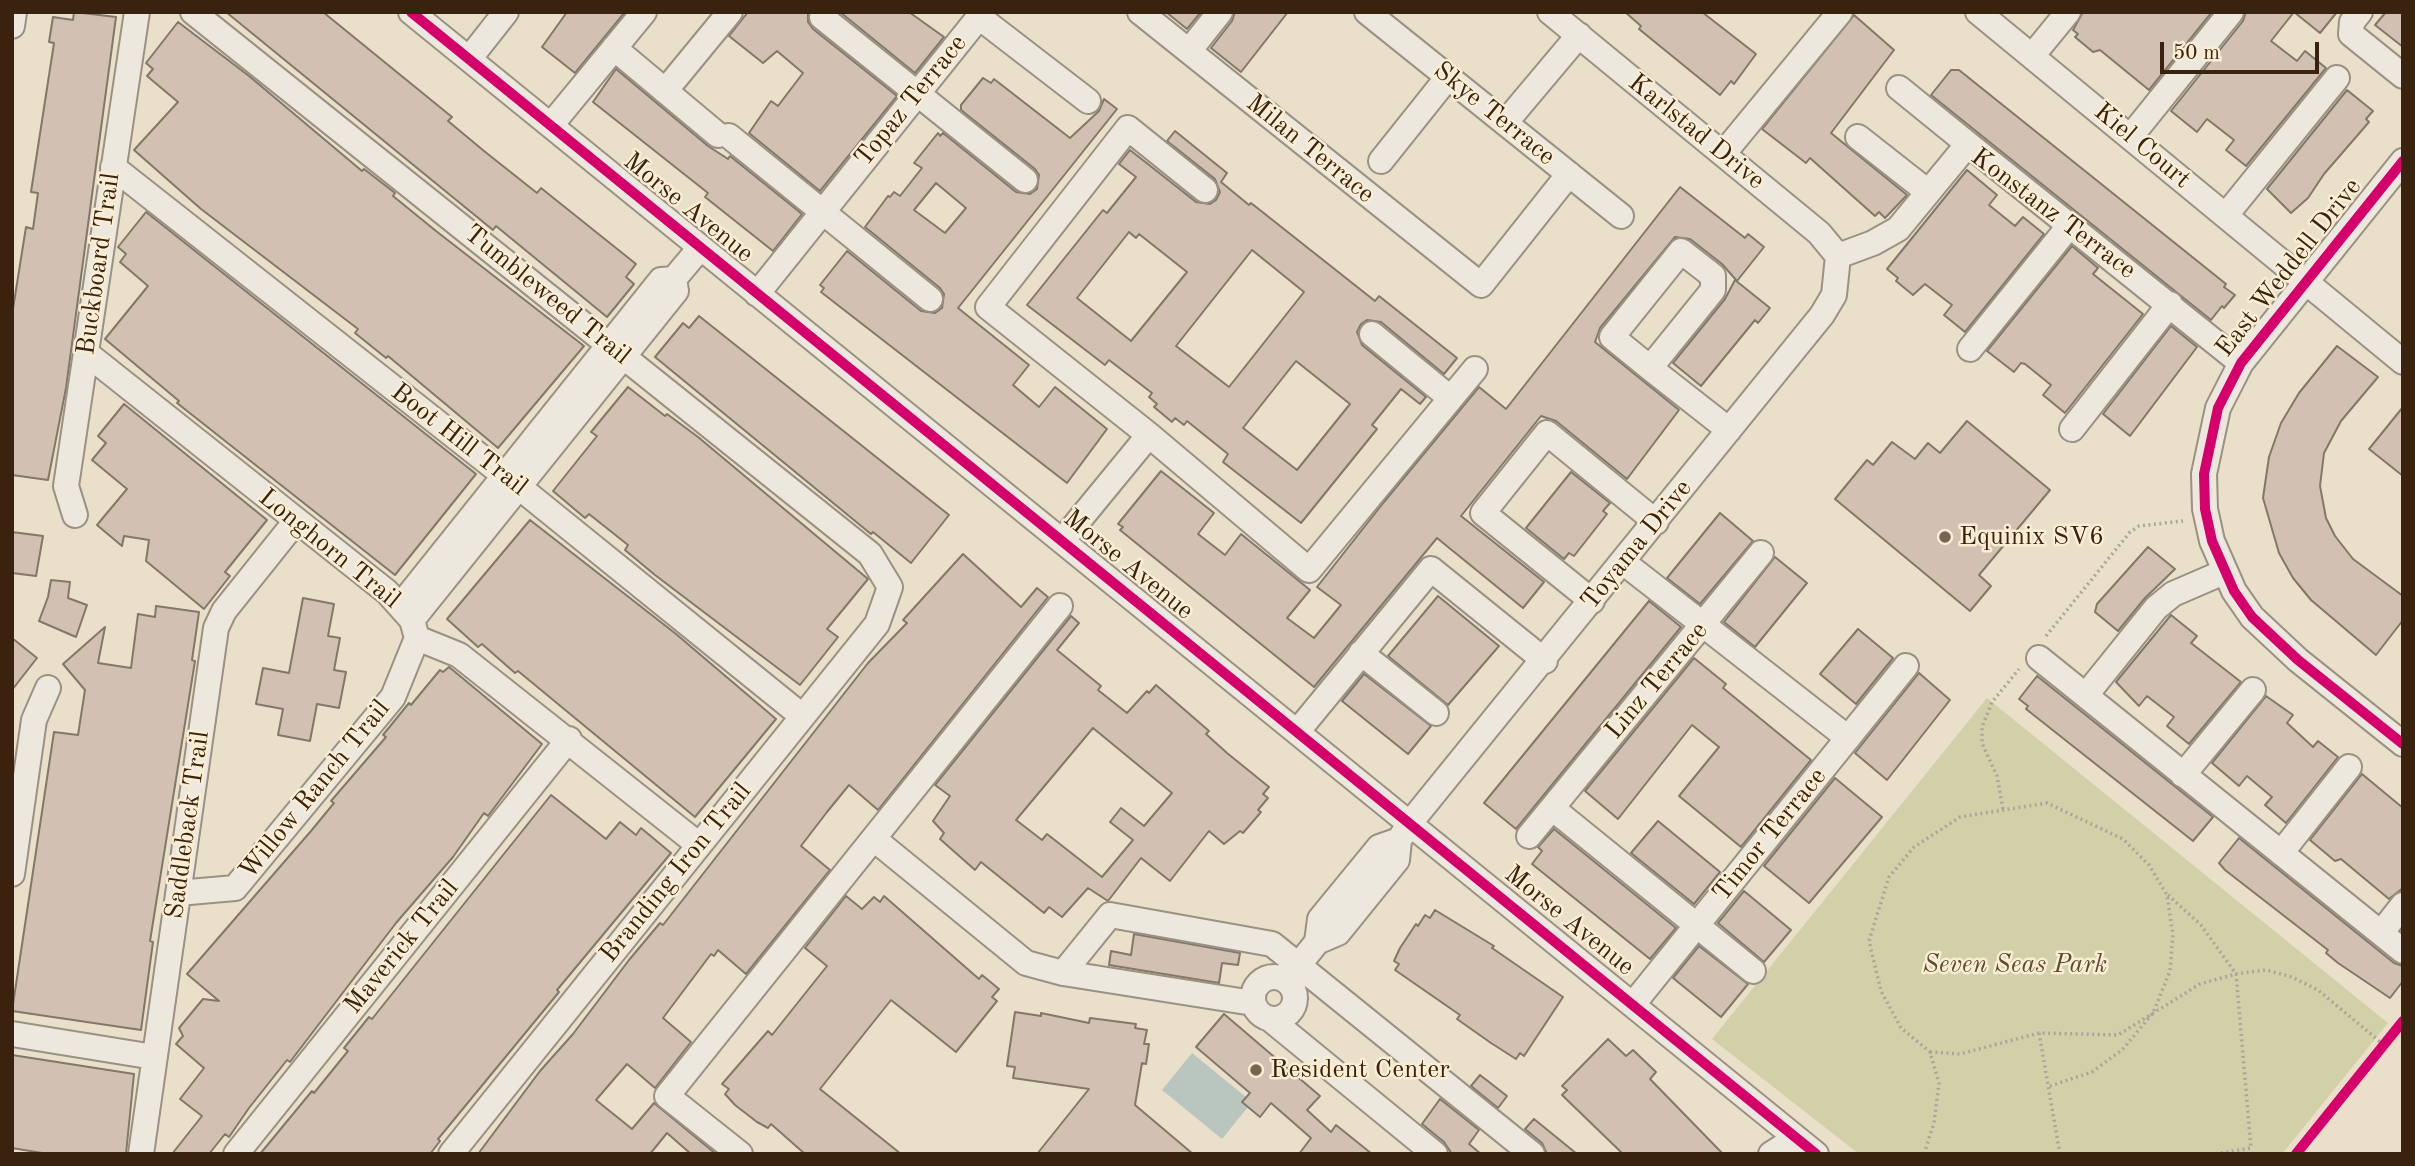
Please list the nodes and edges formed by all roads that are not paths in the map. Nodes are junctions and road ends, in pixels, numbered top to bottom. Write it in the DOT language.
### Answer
graph roads {
  1 [pos="14,12"];
  2 [pos="137,12"];
  3 [pos="193,12"];
  4 [pos="411,12"];
  5 [pos="506,12"];
  6 [pos="643,12"];
  7 [pos="730,12"];
  8 [pos="1140,12"];
  9 [pos="1220,12"];
  10 [pos="1367,12"];
  11 [pos="1550,12"];
  12 [pos="1840,12"];
  13 [pos="1978,12"];
  14 [pos="2068,12"];
  15 [pos="2231,12"];
  16 [pos="2360,12"];
  17 [pos="822,17"];
  18 [pos="12,26"];
  19 [pos="1579,35"];
  20 [pos="614,48"];
  21 [pos="1189,51"];
  22 [pos="2032,56"];
  23 [pos="469,59"];
  24 [pos="2403,76"];
  25 [pos="1448,77"];
  26 [pos="2337,78"];
  27 [pos="1899,88"];
  28 [pos="665,91"];
  29 [pos="917,93"];
  30 [pos="1088,101"];
  31 [pos="1505,123"];
  32 [pos="551,125"];
  33 [pos="2131,136"];
  34 [pos="1858,137"];
  35 [pos="1968,144"];
  36 [pos="1723,155"];
  37 [pos="2403,161"];
  38 [pos="113,167"];
  39 [pos="1569,174"];
  40 [pos="1025,180"];
  41 [pos="1360,188"];
  42 [pos="1205,190"];
  43 [pos="1928,192"];
  44 [pos="822,212"];
  45 [pos="2226,215"];
  46 [pos="1621,216"];
  47 [pos="2070,225"];
  48 [pos="700,248"];
  49 [pos="1838,256"];
  50 [pos="2305,281"];
  51 [pos="757,294"];
  52 [pos="930,299"];
  53 [pos="2169,304"];
  54 [pos="1373,334"];
  55 [pos="1970,349"];
  56 [pos="616,351"];
  57 [pos="86,353"];
  58 [pos="2403,362"];
  59 [pos="2241,363"];
  60 [pos="1650,368"];
  61 [pos="1475,369"];
  62 [pos="1448,397"];
  63 [pos="2072,429"];
  64 [pos="1729,430"];
  65 [pos="1149,435"];
  66 [pos="512,481"];
  67 [pos="75,515"];
  68 [pos="296,521"];
  69 [pos="1656,522"];
  70 [pos="1062,541"];
  71 [pos="1761,553"];
  72 [pos="1623,562"];
  73 [pos="2224,572"];
  74 [pos="890,587"];
  75 [pos="1592,601"];
  76 [pos="1060,606"];
  77 [pos="410,621"];
  78 [pos="1704,625"];
  79 [pos="1362,653"];
  80 [pos="2039,658"];
  81 [pos="1545,661"];
  82 [pos="1906,666"];
  83 [pos="48,688"];
  84 [pos="2253,690"];
  85 [pos="2086,695"];
  86 [pos="1436,713"];
  87 [pos="802,716"];
  88 [pos="1297,732"];
  89 [pos="1848,738"];
  90 [pos="569,739"];
  91 [pos="2403,744"];
  92 [pos="2349,767"];
  93 [pos="2183,775"];
  94 [pos="1552,808"];
  95 [pos="1405,832"];
  96 [pos="1529,836"];
  97 [pos="874,839"];
  98 [pos="699,845"];
  99 [pos="2281,853"];
  100 [pos="12,874"];
  101 [pos="178,893"];
  102 [pos="2403,905"];
  103 [pos="1697,925"];
  104 [pos="2381,933"];
  105 [pos="2403,951"];
  106 [pos="1753,971"];
  107 [pos="1063,973"];
  108 [pos="1293,973"];
  109 [pos="1634,1003"];
  110 [pos="1262,1011"];
  111 [pos="12,1034"];
  112 [pos="154,1056"];
  113 [pos="1793,1146"];
  114 [pos="141,1154"];
  115 [pos="236,1154"];
  116 [pos="452,1154"];
  117 [pos="740,1154"];
  118 [pos="1435,1154"];
  119 [pos="1532,1154"];
  120 [pos="1771,1154"];
  121 [pos="1816,1154"];
  1 -- 18 [label="street"];
  2 -- 38 [label="street, Buckboard Trail"];
  3 -- 56 [label="street, Tumbleweed Trail"];
  4 -- 23 [label="street, Morse Avenue"];
  5 -- 23 [label="street"];
  6 -- 20 [label="street"];
  7 -- 28 [label="street"];
  8 -- 21 [label="street, Milan Terrace"];
  9 -- 21 [label="street"];
  10 -- 25 [label="street, Skye Terrace"];
  11 -- 19 [label="street, Karlstad Drive"];
  12 -- 36 [label="street"];
  13 -- 22 [label="street, Kiel Court"];
  14 -- 22 [label="street"];
  15 -- 33 [label="street"];
  16 -- 24 [label="street"];
  17 -- 29 [label="street"];
  19 -- 31 [label="street"];
  19 -- 36 [label="street, Karlstad Drive"];
  20 -- 28 [label="street"];
  20 -- 32 [label="street"];
  21 -- 41 [label="street, Milan Terrace"];
  22 -- 33 [label="street, Kiel Court"];
  23 -- 32 [label="street, Morse Avenue"];
  25 -- 31 [label="street, Skye Terrace"];
  25 -- 41 [label="street"];
  26 -- 45 [label="street"];
  27 -- 35 [label="street"];
  28 -- 44 [label="street"];
  29 -- 30 [label="street, Topaz Terrace"];
  29 -- 40 [label="street"];
  29 -- 44 [label="street, Topaz Terrace"];
  31 -- 39 [label="street, Skye Terrace"];
  32 -- 48 [label="street, Morse Avenue"];
  33 -- 45 [label="street, Kiel Court"];
  34 -- 43 [label="street"];
  35 -- 43 [label="street, Konstanz Terrace"];
  35 -- 47 [label="street, Konstanz Terrace"];
  36 -- 49 [label="street, Karlstad Drive"];
  37 -- 50 [label="street, East Weddell Drive"];
  38 -- 57 [label="street, Buckboard Trail"];
  38 -- 66 [label="street, Boot Hill Trail"];
  39 -- 41 [label="street, Milan Terrace"];
  39 -- 46 [label="street, Skye Terrace"];
  42 -- 65 [label="street"];
  43 -- 49 [label="street, Konstanz Terrace"];
  44 -- 51 [label="street, Topaz Terrace"];
  44 -- 52 [label="street"];
  45 -- 50 [label="street, Kiel Court"];
  47 -- 53 [label="street, Konstanz Terrace"];
  47 -- 55 [label="street"];
  48 -- 51 [label="street, Morse Avenue"];
  48 -- 56 [label="street, Willow Ranch Trail"];
  49 -- 64 [label="street, Toyama Drive"];
  50 -- 58 [label="street, Kiel Court"];
  50 -- 59 [label="street, East Weddell Drive"];
  51 -- 70 [label="street, Morse Avenue"];
  53 -- 59 [label="street, Konstanz Terrace"];
  53 -- 63 [label="street"];
  54 -- 62 [label="street"];
  56 -- 66 [label="street, Willow Ranch Trail"];
  56 -- 74 [label="street, Tumbleweed Trail"];
  57 -- 67 [label="street, Buckboard Trail"];
  57 -- 68 [label="street, Longhorn Trail"];
  59 -- 73 [label="street, East Weddell Drive"];
  60 -- 60 [label="street"];
  60 -- 64 [label="street"];
  61 -- 62 [label="street"];
  62 -- 65 [label="street"];
  64 -- 69 [label="street, Toyama Drive"];
  65 -- 70 [label="street"];
  66 -- 77 [label="street, Willow Ranch Trail"];
  66 -- 87 [label="street, Boot Hill Trail"];
  68 -- 77 [label="street, Longhorn Trail"];
  68 -- 101 [label="street, Saddleback Trail"];
  69 -- 72 [label="street, Toyama Drive"];
  69 -- 75 [label="street"];
  70 -- 88 [label="street, Morse Avenue"];
  71 -- 78 [label="street, Linz Terrace"];
  72 -- 75 [label="street, Toyama Drive"];
  72 -- 78 [label="street"];
  73 -- 85 [label="street"];
  73 -- 91 [label="street, East Weddell Drive"];
  74 -- 87 [label="street, Branding Iron Trail"];
  75 -- 81 [label="street, Toyama Drive"];
  76 -- 97 [label="street"];
  77 -- 90 [label="street, Longhorn Trail"];
  77 -- 101 [label="street, Willow Ranch Trail"];
  78 -- 89 [label="street"];
  78 -- 94 [label="street, Linz Terrace"];
  79 -- 81 [label="street"];
  79 -- 86 [label="street"];
  79 -- 88 [label="street"];
  80 -- 85 [label="street"];
  81 -- 95 [label="street, Toyama Drive"];
  82 -- 89 [label="street, Timor Terrace"];
  83 -- 100 [label="street"];
  84 -- 93 [label="street"];
  85 -- 93 [label="street"];
  87 -- 98 [label="street, Branding Iron Trail"];
  88 -- 95 [label="street, Morse Avenue"];
  89 -- 103 [label="street, Timor Terrace"];
  90 -- 98 [label="street, Longhorn Trail"];
  90 -- 115 [label="street, Maverick Trail"];
  92 -- 99 [label="street"];
  93 -- 99 [label="street"];
  94 -- 96 [label="street, Linz Terrace"];
  94 -- 103 [label="street"];
  95 -- 108 [label="street, Toyama Drive"];
  95 -- 109 [label="street, Morse Avenue"];
  97 -- 107 [label="street"];
  97 -- 117 [label="street"];
  98 -- 116 [label="street, Branding Iron Trail"];
  99 -- 104 [label="street"];
  101 -- 112 [label="street, Saddleback Trail"];
  102 -- 104 [label="street"];
  103 -- 106 [label="street"];
  103 -- 109 [label="street, Timor Terrace"];
  104 -- 105 [label="street"];
  107 -- 108 [label="street"];
  107 -- 110 [label="street"];
  108 -- 110 [label="street"];
  108 -- 110 [label="street"];
  108 -- 119 [label="street"];
  109 -- 113 [label="street, Morse Avenue"];
  110 -- 118 [label="street"];
  111 -- 112 [label="street"];
  112 -- 114 [label="street, Saddleback Trail"];
  113 -- 120 [label="street"];
  113 -- 121 [label="street, Morse Avenue"];
}
